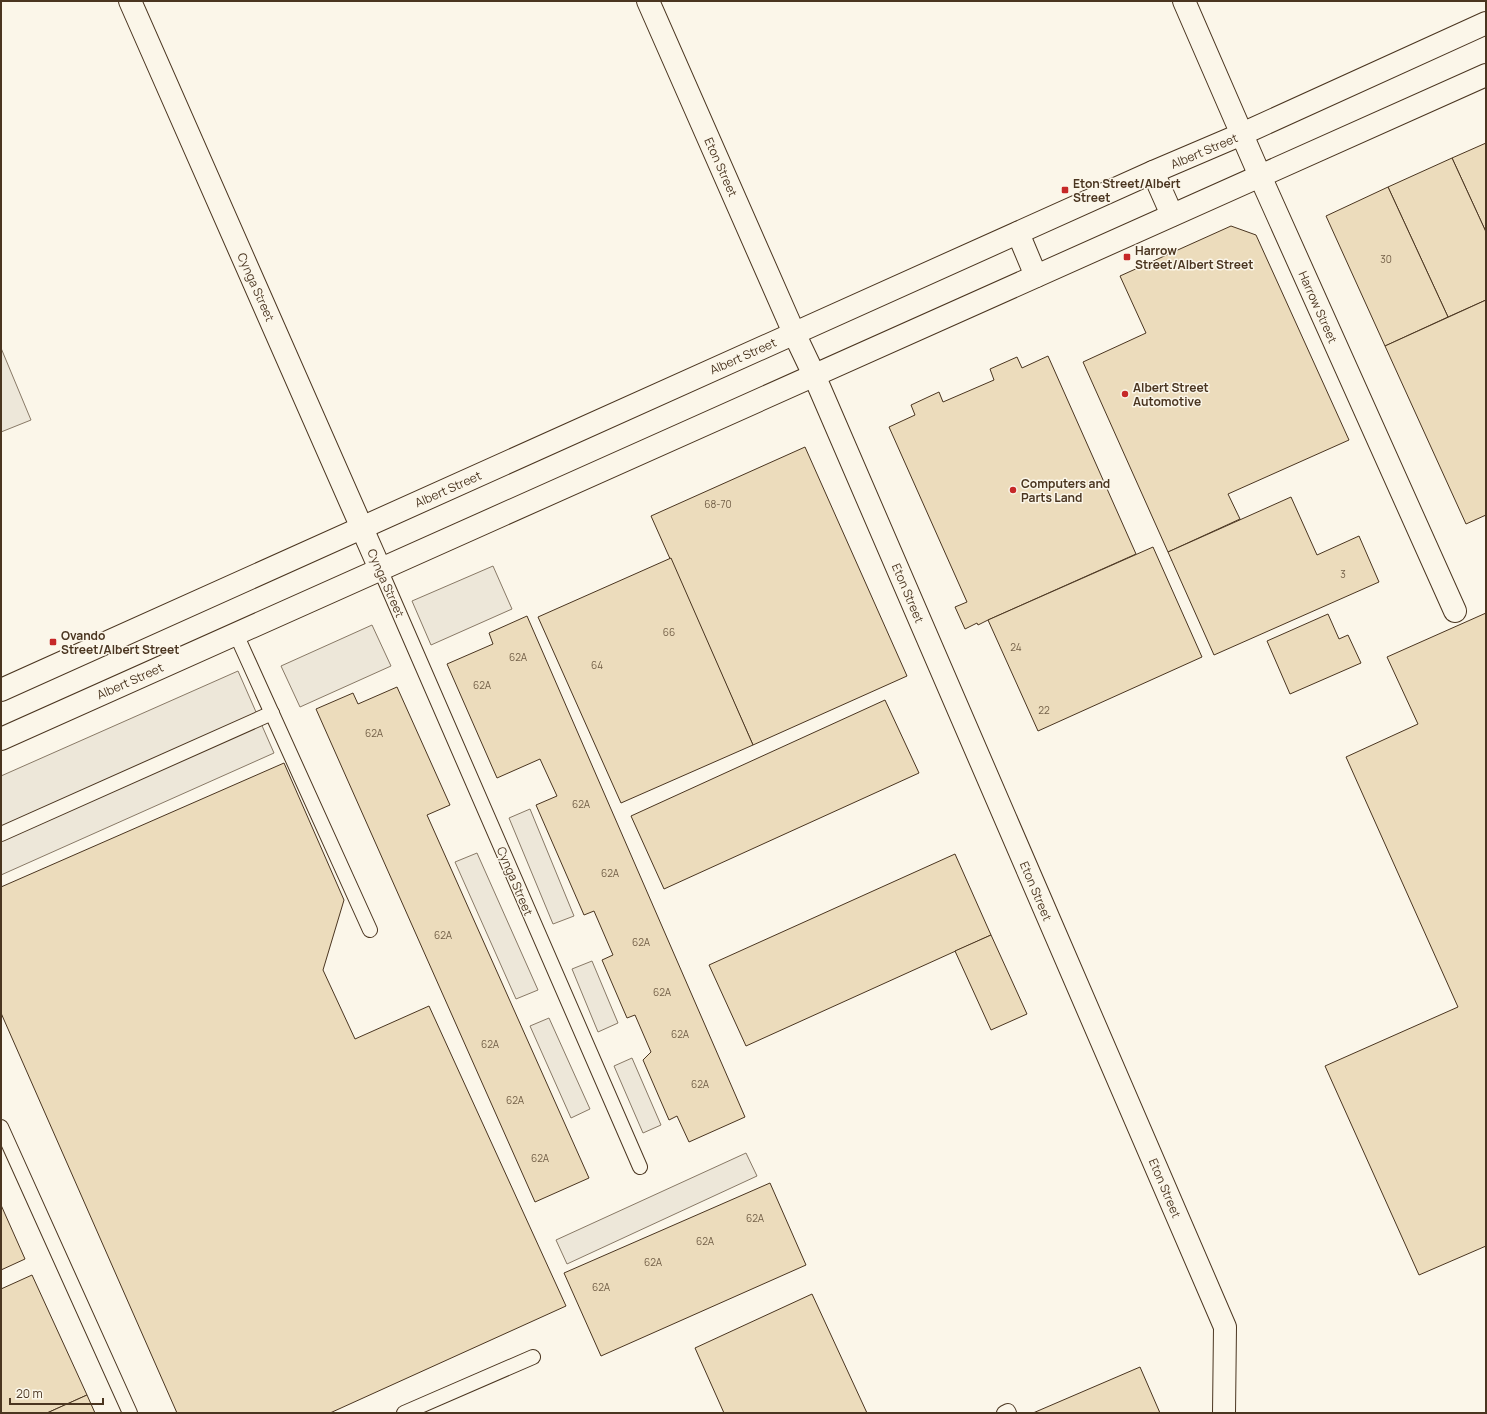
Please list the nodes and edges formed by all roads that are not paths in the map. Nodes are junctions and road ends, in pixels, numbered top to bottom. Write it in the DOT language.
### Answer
graph roads {
  1 [pos="130,1"];
  2 [pos="648,1"];
  3 [pos="1184,1"];
  4 [pos="1486,23"];
  5 [pos="1486,75"];
  6 [pos="1242,134"];
  7 [pos="1153,172"];
  8 [pos="1260,176"];
  9 [pos="1172,215"];
  10 [pos="1018,233"];
  11 [pos="1036,276"];
  12 [pos="794,333"];
  13 [pos="814,375"];
  14 [pos="362,528"];
  15 [pos="380,569"];
  16 [pos="1455,611"];
  17 [pos="236,634"];
  18 [pos="1,690"];
  19 [pos="272,713"];
  20 [pos="1,739"];
  21 [pos="1,834"];
  22 [pos="370,930"];
  23 [pos="1,1127"];
  24 [pos="640,1167"];
  25 [pos="533,1357"];
  26 [pos="130,1413"];
  27 [pos="404,1413"];
  28 [pos="1004,1413"];
  29 [pos="1009,1413"];
  30 [pos="1224,1413"];
  1 -- 14 [label="main road, Cynga Street"];
  2 -- 12 [label="main road, Eton Street"];
  3 -- 6 [label="main road, Harrow Street"];
  4 -- 6 [label="main road, Albert Street"];
  5 -- 8 [label="main road, Albert Street"];
  6 -- 7 [label="main road, Albert Street"];
  6 -- 8 [label="main road, Harrow Street"];
  7 -- 9 [label="main road"];
  7 -- 10 [label="main road, Albert Street"];
  8 -- 9 [label="main road, Albert Street"];
  8 -- 16 [label="main road, Harrow Street"];
  9 -- 11 [label="main road, Albert Street"];
  10 -- 11 [label="main road"];
  10 -- 12 [label="main road, Albert Street"];
  11 -- 13 [label="main road, Albert Street"];
  12 -- 13 [label="main road, Eton Street"];
  12 -- 14 [label="main road, Albert Street"];
  13 -- 15 [label="main road, Albert Street"];
  13 -- 30 [label="main road, Eton Street"];
  14 -- 15 [label="main road, Cynga Street"];
  14 -- 18 [label="main road, Albert Street"];
  15 -- 17 [label="main road, Albert Street"];
  15 -- 24 [label="lane, Cynga Street"];
  17 -- 19 [label="lane"];
  17 -- 20 [label="main road, Albert Street"];
  19 -- 21 [label="lane"];
  19 -- 22 [label="lane"];
  23 -- 26 [label="lane"];
  25 -- 27 [label="lane"];
  28 -- 29 [label="lane"];
}
